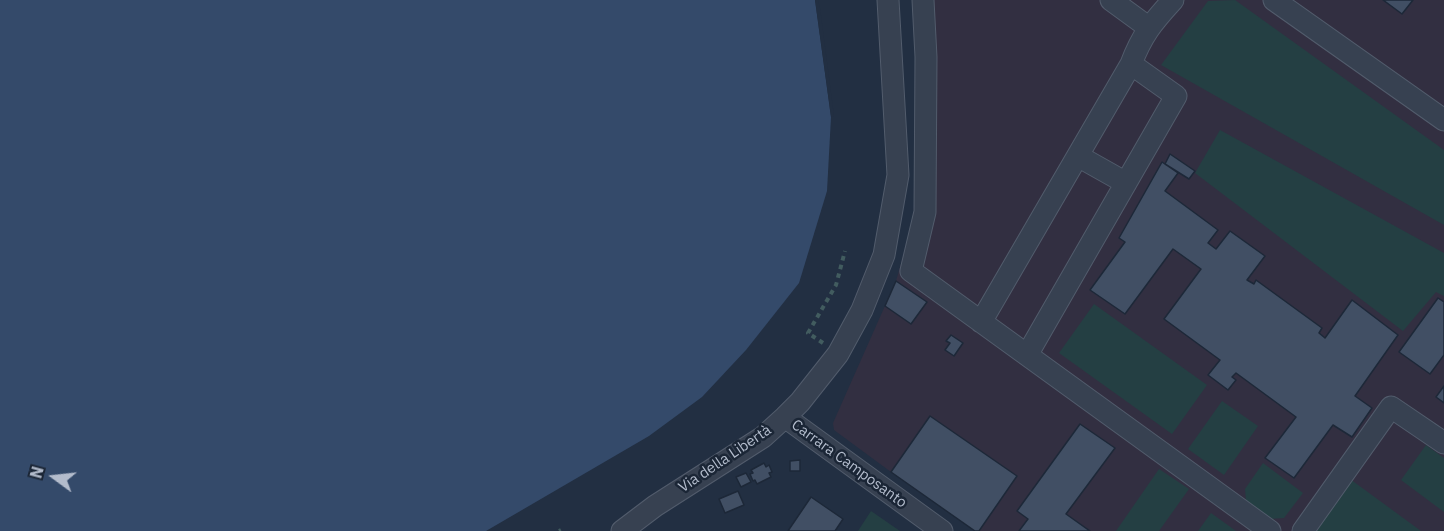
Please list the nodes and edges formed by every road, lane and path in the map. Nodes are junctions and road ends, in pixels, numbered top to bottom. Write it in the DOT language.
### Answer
graph roads {
  1 [pos="888,0"];
  2 [pos="923,0"];
  3 [pos="1111,0"];
  4 [pos="1173,0"];
  5 [pos="1274,0"];
  6 [pos="1148,27"];
  7 [pos="1131,64"];
  8 [pos="1444,120"];
  9 [pos="1078,156"];
  10 [pos="1126,183"];
  11 [pos="845,251"];
  12 [pos="884,255"];
  13 [pos="911,271"];
  14 [pos="981,322"];
  15 [pos="829,339"];
  16 [pos="825,345"];
  17 [pos="821,350"];
  18 [pos="1027,355"];
  19 [pos="785,417"];
  20 [pos="1444,443"];
  21 [pos="622,531"];
  22 [pos="942,531"];
  23 [pos="1270,531"];
  24 [pos="1303,531"];
  1 -- 12 [label="street, Via della Libertà"];
  2 -- 13 [label="street"];
  3 -- 6 [label="street"];
  4 -- 6 [label="street"];
  5 -- 8 [label="street"];
  6 -- 7 [label="street"];
  7 -- 9 [label="street"];
  7 -- 10 [label="street"];
  9 -- 10 [label="street"];
  9 -- 14 [label="street"];
  10 -- 18 [label="street"];
  11 -- 16 [label="path"];
  12 -- 13 [label="street"];
  12 -- 19 [label="street, Via della Libertà"];
  13 -- 14 [label="street"];
  14 -- 18 [label="street"];
  15 -- 16 [label="path"];
  16 -- 17 [label="path"];
  18 -- 23 [label="street"];
  19 -- 21 [label="street, Via della Libertà"];
  19 -- 22 [label="street, Carrara Camposanto"];
  20 -- 24 [label="street"];
}
